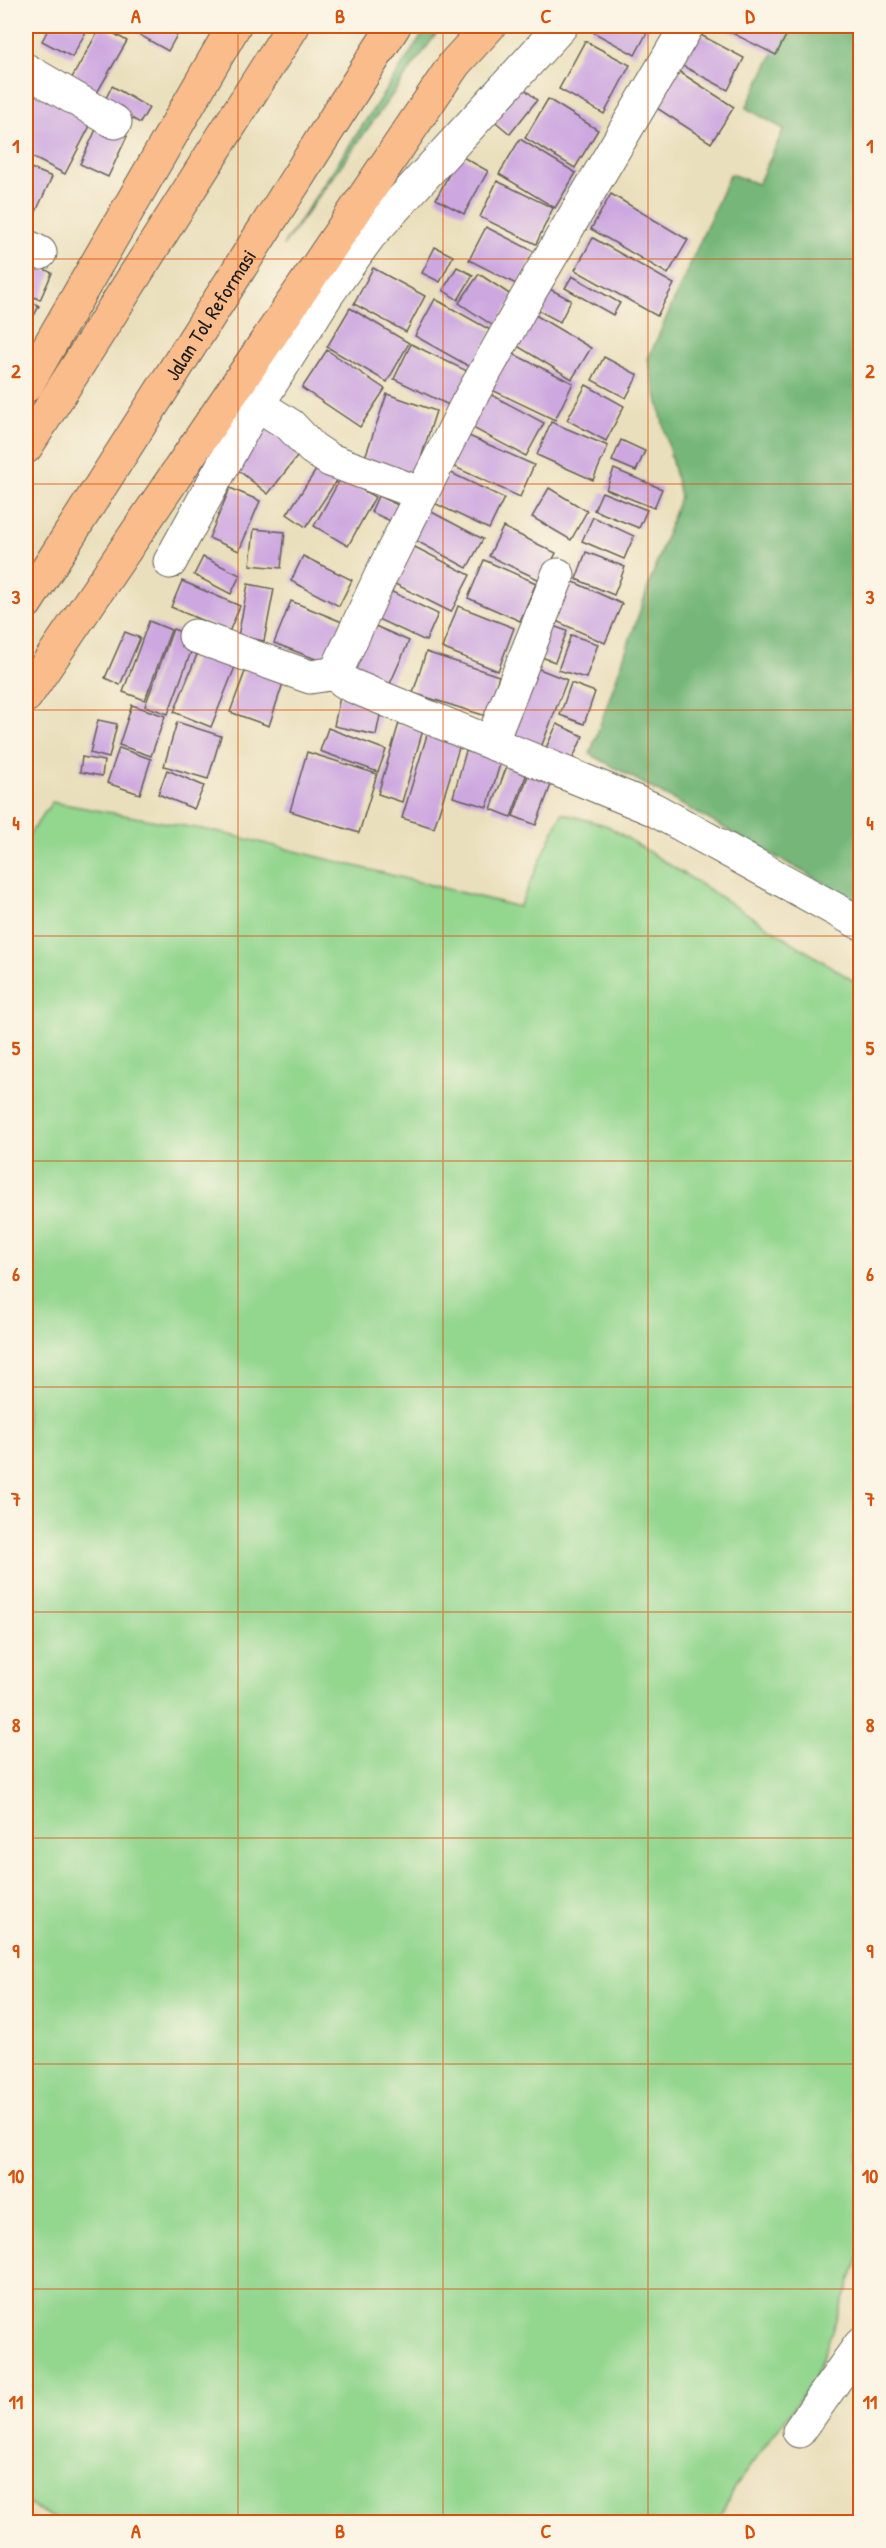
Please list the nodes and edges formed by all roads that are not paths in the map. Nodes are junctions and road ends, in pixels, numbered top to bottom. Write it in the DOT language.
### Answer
graph roads {
  1 [pos="234,26"];
  2 [pos="293,26"];
  3 [pos="394,26"];
  4 [pos="489,26"];
  5 [pos="561,26"];
  6 [pos="687,26"];
  7 [pos="26,70"];
  8 [pos="115,122"];
  9 [pos="26,386"];
  10 [pos="258,405"];
  11 [pos="26,447"];
  12 [pos="422,494"];
  13 [pos="170,562"];
  14 [pos="558,575"];
  15 [pos="26,603"];
  16 [pos="195,636"];
  17 [pos="337,673"];
  18 [pos="26,696"];
  19 [pos="491,742"];
  20 [pos="861,923"];
  21 [pos="861,2345"];
  22 [pos="799,2431"];
  1 -- 9 [label="highway"];
  2 -- 11 [label="highway"];
  3 -- 15 [label="highway, Jalan Tol Reformasi"];
  4 -- 18 [label="highway"];
  5 -- 10 [label="street"];
  6 -- 12 [label="street"];
  7 -- 8 [label="street"];
  10 -- 12 [label="street"];
  10 -- 13 [label="street"];
  12 -- 17 [label="street"];
  14 -- 19 [label="street"];
  16 -- 17 [label="street"];
  17 -- 19 [label="street"];
  19 -- 20 [label="street"];
  21 -- 22 [label="street"];
}
